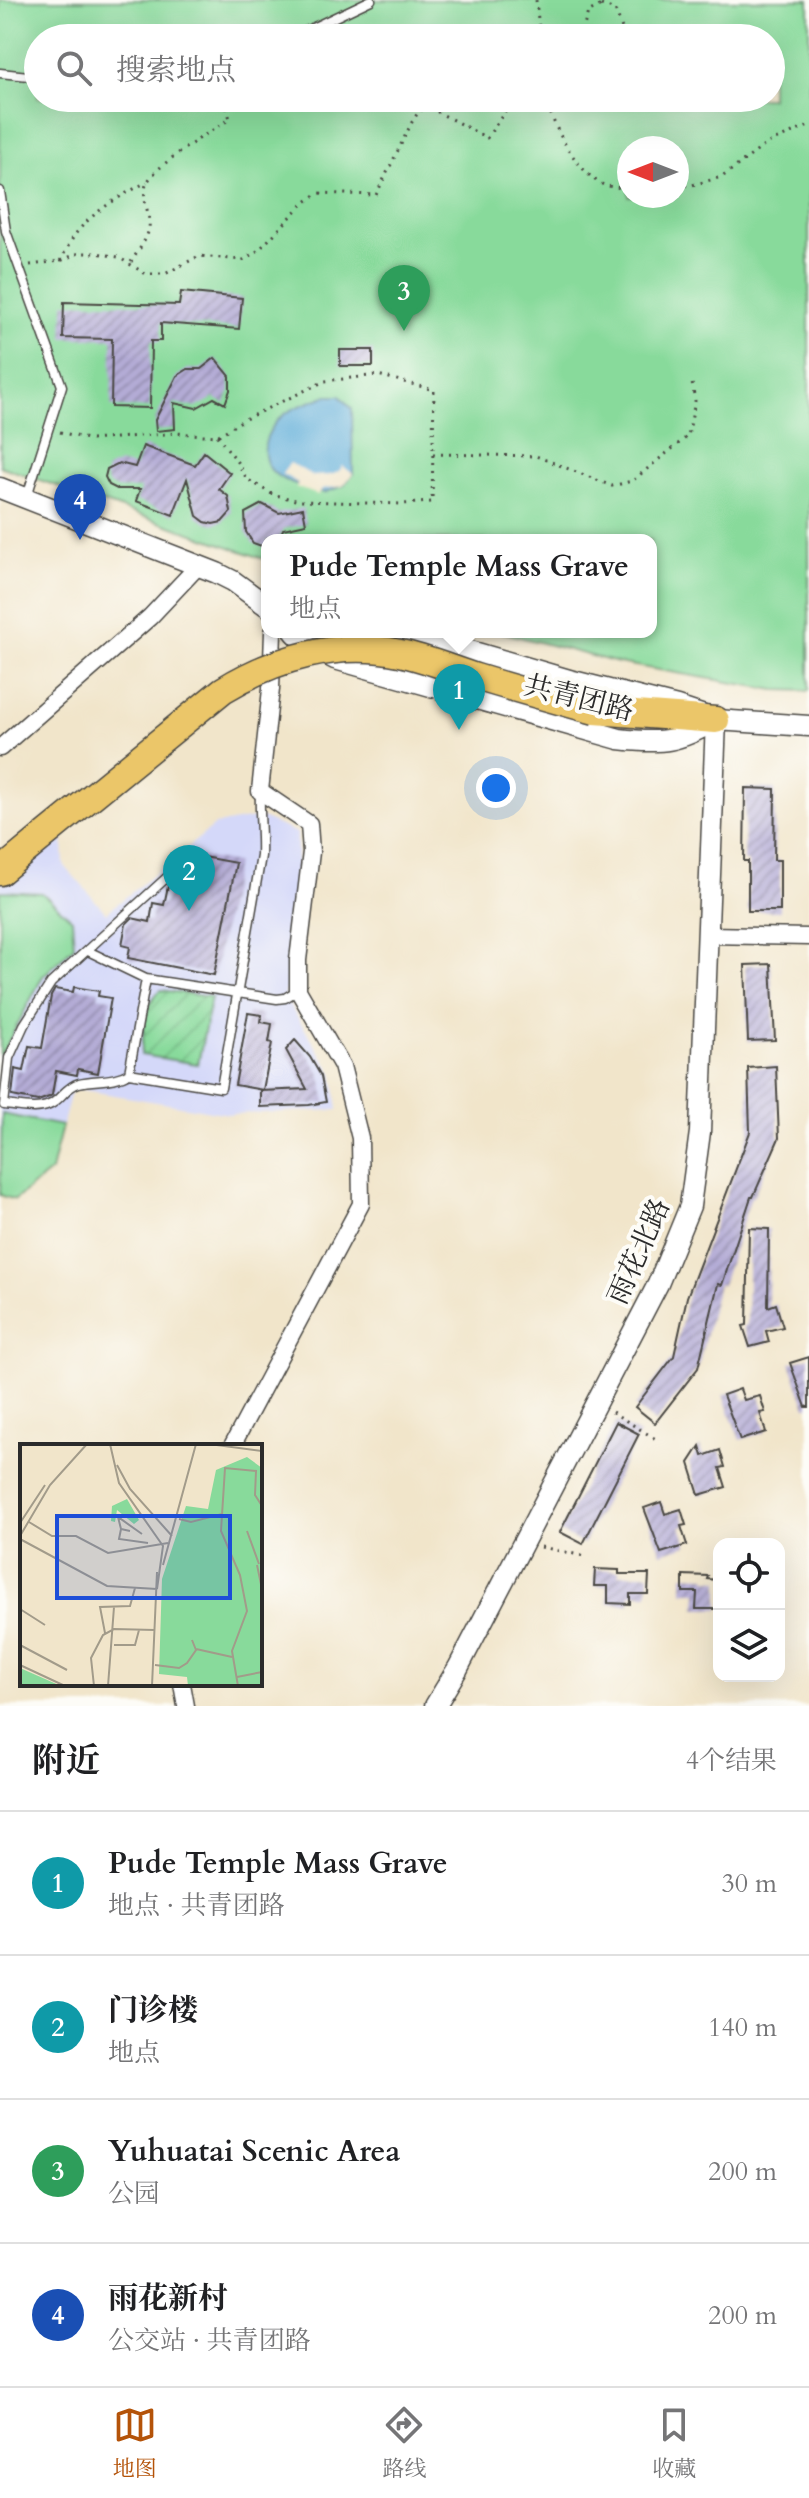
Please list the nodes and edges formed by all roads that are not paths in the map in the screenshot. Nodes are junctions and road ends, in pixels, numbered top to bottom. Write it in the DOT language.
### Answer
graph roads {
  1 [pos="371,0"];
  2 [pos="320,24"];
  3 [pos="0,73"];
  4 [pos="24,76"];
  5 [pos="0,191"];
  6 [pos="0,488"];
  7 [pos="27,497"];
  8 [pos="199,565"];
  9 [pos="258,594"];
  10 [pos="273,638"];
  11 [pos="301,638"];
  12 [pos="426,638"];
  13 [pos="716,720"];
  14 [pos="809,726"];
  15 [pos="0,748"];
  16 [pos="260,791"];
  17 [pos="176,869"];
  18 [pos="0,872"];
  19 [pos="708,935"];
  20 [pos="809,937"];
  21 [pos="88,951"];
  22 [pos="146,979"];
  23 [pos="298,990"];
  24 [pos="238,993"];
  25 [pos="129,1073"];
  26 [pos="233,1444"];
  27 [pos="182,1686"];
  28 [pos="186,1706"];
  29 [pos="435,1706"];
  1 -- 2 [label="lane"];
  3 -- 4 [label="lane"];
  5 -- 7 [label="lane"];
  6 -- 7 [label="street"];
  7 -- 8 [label="street"];
  8 -- 9 [label="street"];
  8 -- 15 [label="street"];
  10 -- 16 [label="street"];
  11 -- 13 [label="street, 共青团路"];
  12 -- 13 [label="street, 共青团路"];
  13 -- 14 [label="street, 共青团路"];
  13 -- 18 [label="main road, bridge"];
  13 -- 19 [label="street, 雨花北路"];
  16 -- 23 [label="street"];
  16 -- 24 [label="lane"];
  17 -- 21 [label="lane"];
  19 -- 20 [label="street"];
  19 -- 29 [label="street, 雨花北路"];
  21 -- 22 [label="lane"];
  21 -- 25 [label="lane"];
  22 -- 24 [label="lane"];
  22 -- 25 [label="lane"];
  23 -- 24 [label="lane"];
  23 -- 26 [label="street"];
  24 -- 25 [label="lane"];
  27 -- 28 [label="street"];
}
